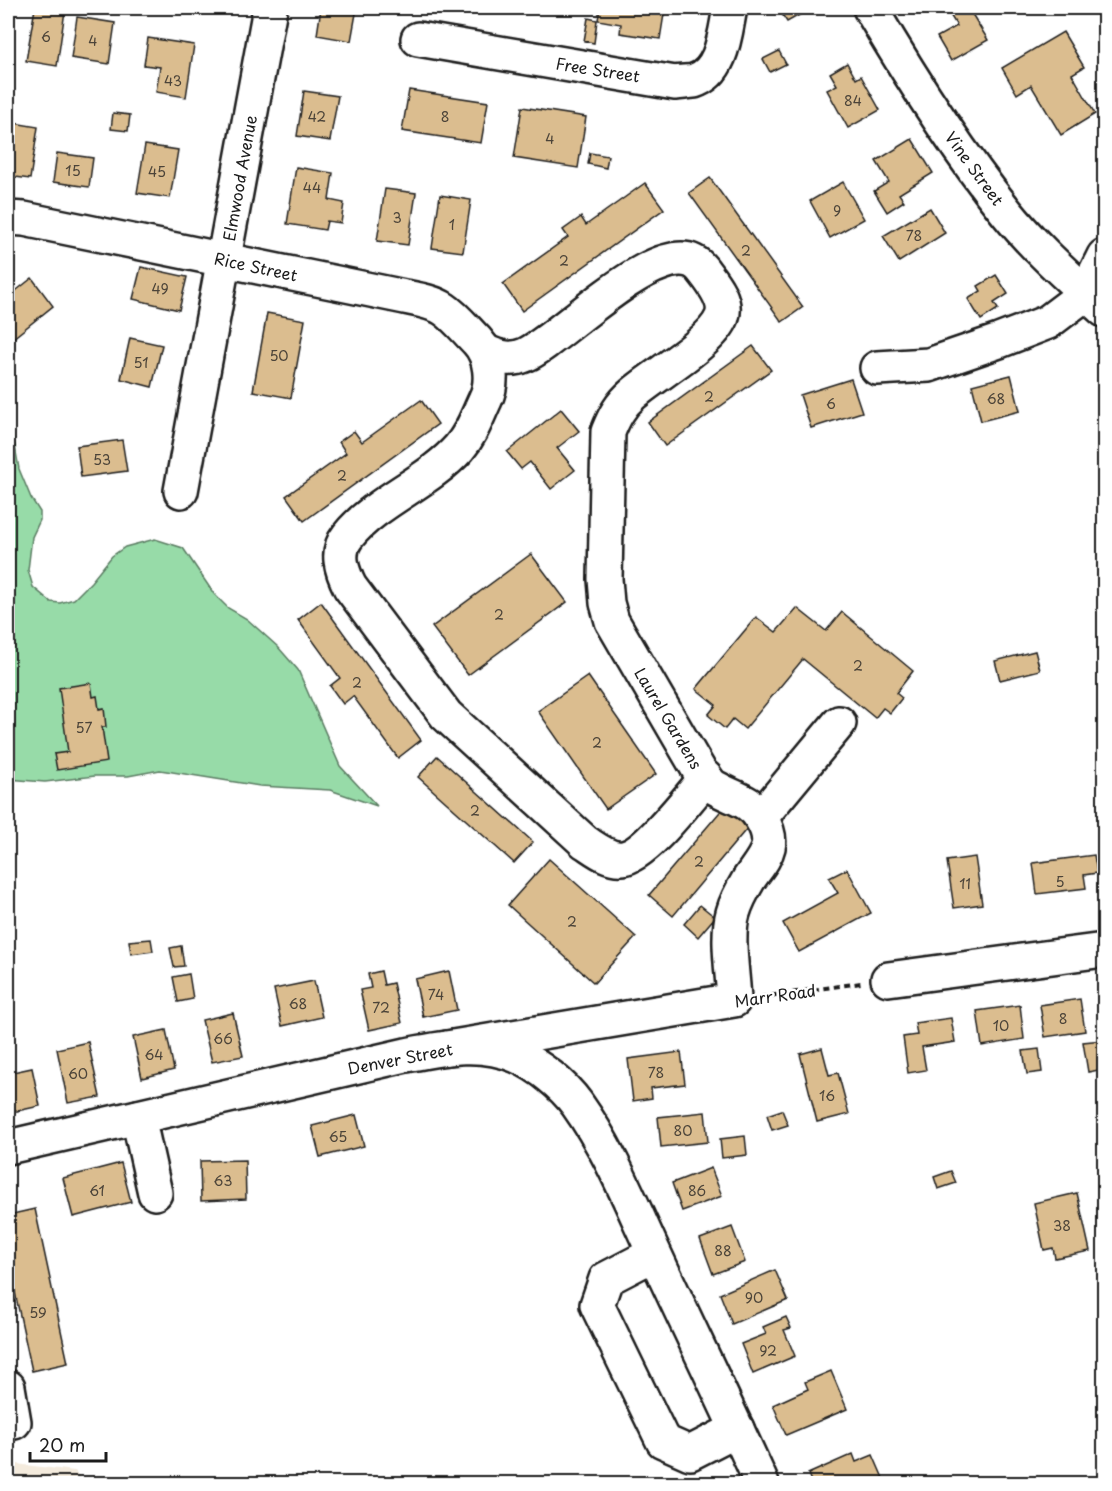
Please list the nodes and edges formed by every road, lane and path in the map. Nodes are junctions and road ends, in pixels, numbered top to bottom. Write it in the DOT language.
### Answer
graph roads {
  1 [pos="264,8"];
  2 [pos="730,8"];
  3 [pos="870,8"];
  4 [pos="418,39"];
  5 [pos="8,218"];
  6 [pos="1104,256"];
  7 [pos="224,260"];
  8 [pos="1095,302"];
  9 [pos="486,352"];
  10 [pos="877,368"];
  11 [pos="181,491"];
  12 [pos="839,723"];
  13 [pos="706,778"];
  14 [pos="761,817"];
  15 [pos="1104,950"];
  16 [pos="888,979"];
  17 [pos="734,1000"];
  18 [pos="447,1048"];
  19 [pos="138,1117"];
  20 [pos="8,1147"];
  21 [pos="154,1193"];
  22 [pos="654,1254"];
  23 [pos="8,1387"];
  24 [pos="14,1422"];
  25 [pos="736,1429"];
  26 [pos="762,1484"];
  1 -- 7 [label="street, Elmwood Avenue"];
  2 -- 4 [label="street, Free Street"];
  3 -- 8 [label="street, Vine Street"];
  5 -- 7 [label="street, Rice Street"];
  6 -- 8 [label="street"];
  7 -- 9 [label="street, Rice Street"];
  7 -- 11 [label="street, Elmwood Avenue"];
  8 -- 10 [label="street"];
  9 -- 13 [label="street, Laurel Gardens"];
  9 -- 13 [label="street, Laurel Gardens"];
  12 -- 14 [label="street"];
  13 -- 14 [label="street"];
  14 -- 17 [label="street"];
  15 -- 16 [label="street"];
  16 -- 17 [label="path, Marr Road"];
  17 -- 18 [label="street, Marr Road"];
  18 -- 19 [label="street, Denver Street"];
  18 -- 22 [label="street, Denver Street"];
  19 -- 20 [label="street, Denver Street"];
  19 -- 21 [label="street"];
  22 -- 25 [label="street, Denver Street"];
  22 -- 25 [label="street"];
  23 -- 24 [label="street"];
  25 -- 26 [label="street, Denver Street"];
}
